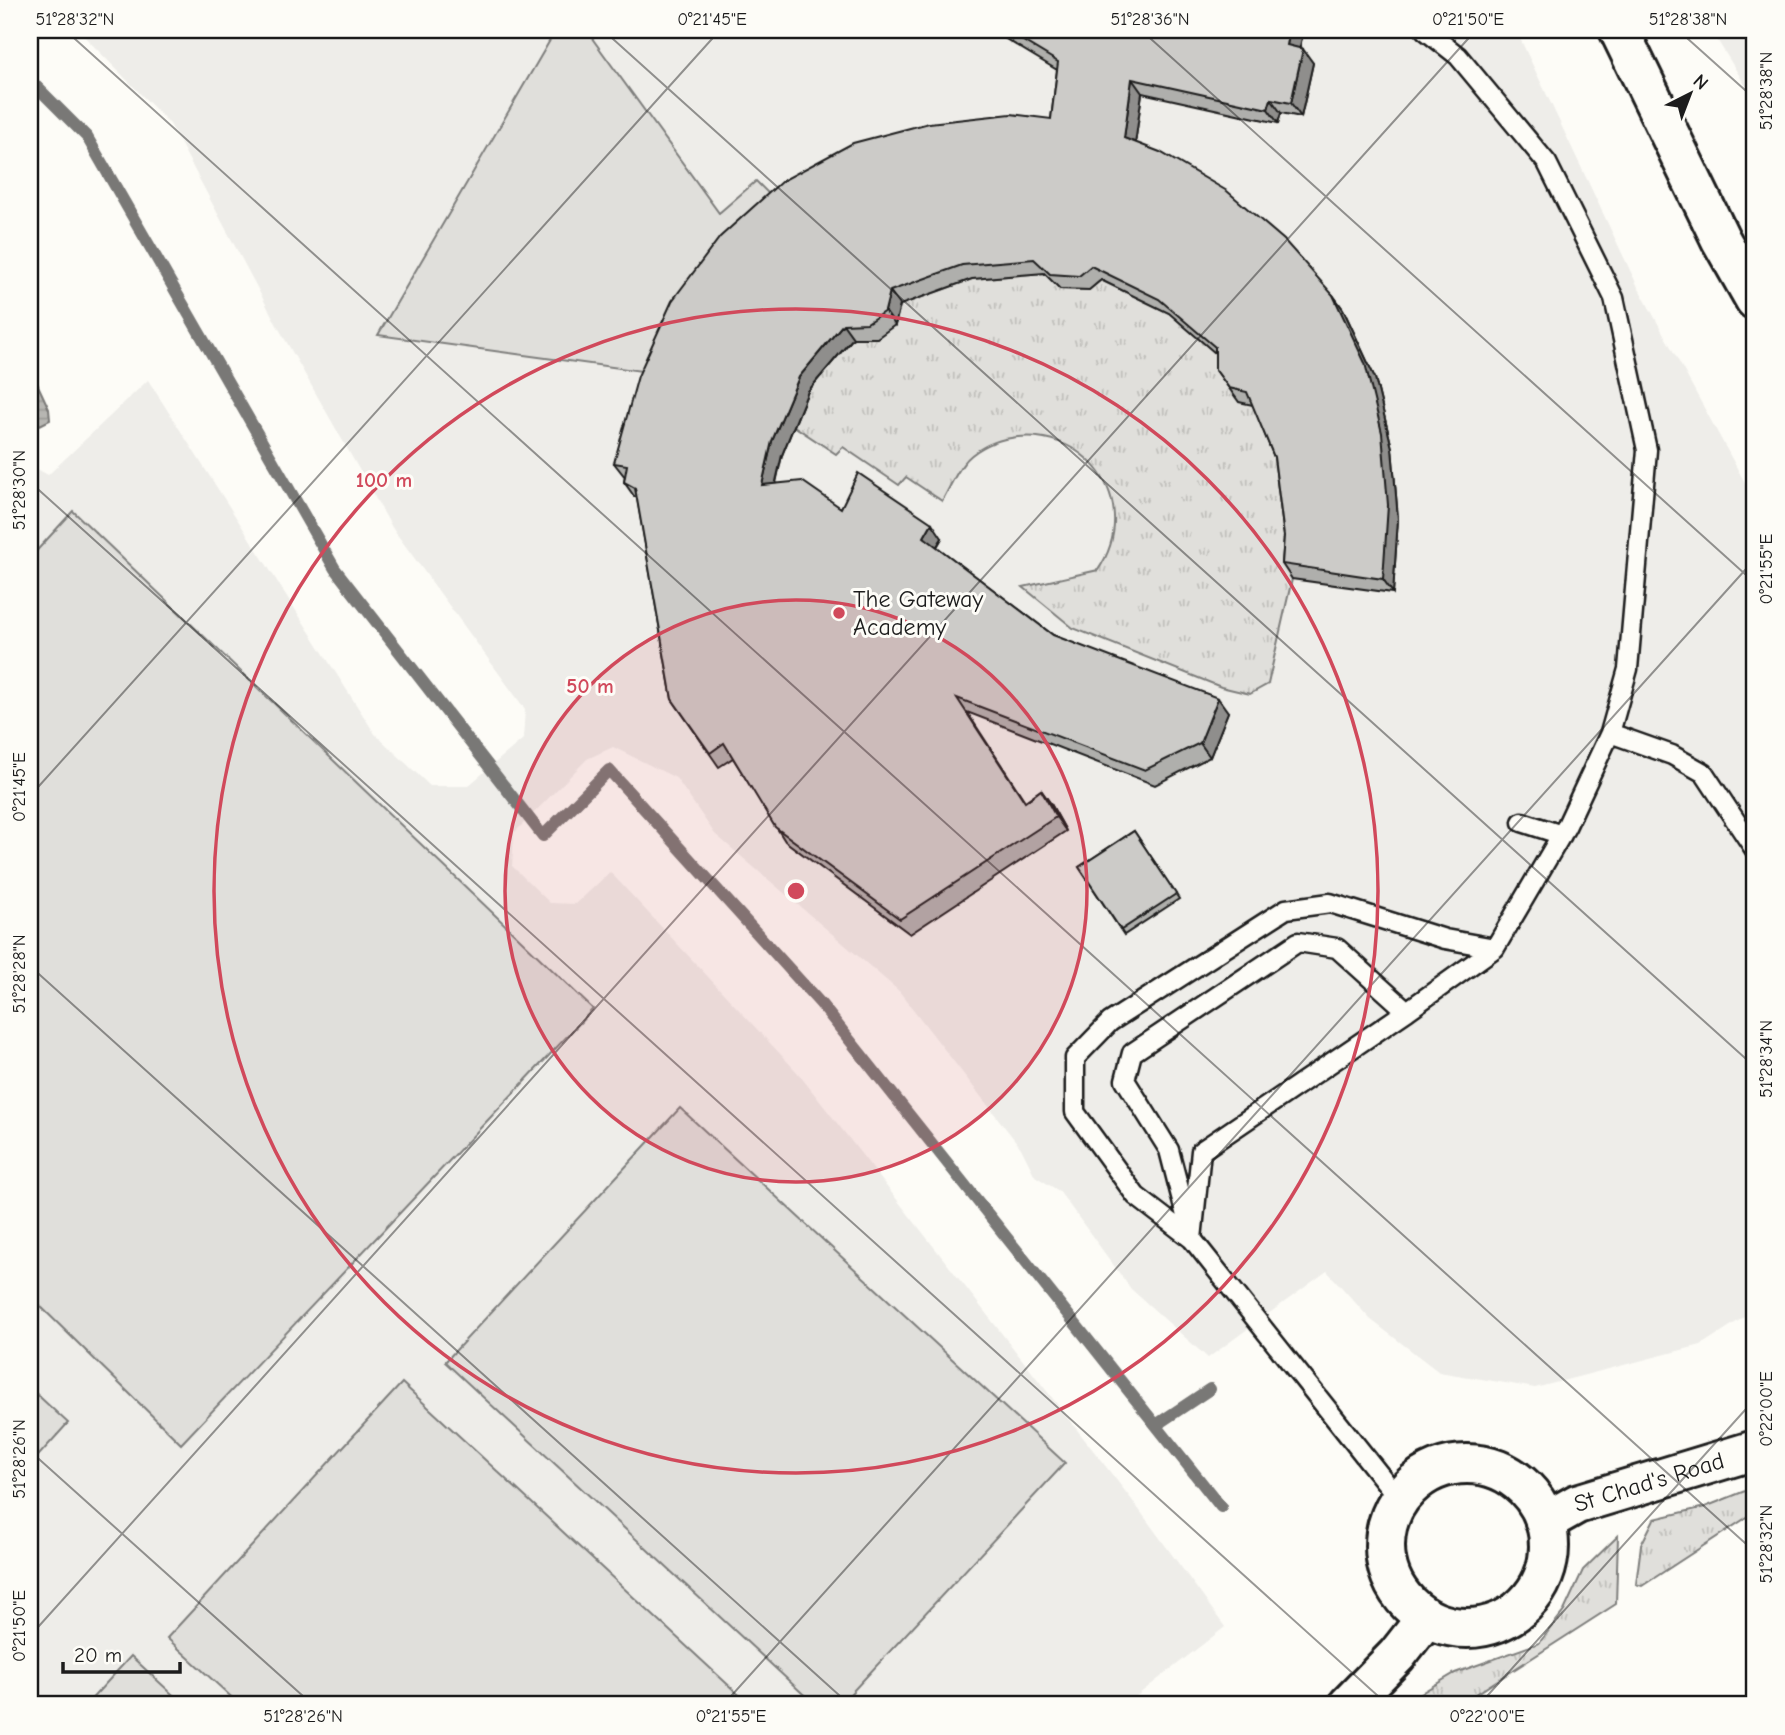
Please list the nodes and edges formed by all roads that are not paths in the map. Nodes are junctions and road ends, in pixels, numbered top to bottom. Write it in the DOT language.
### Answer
graph roads {
  1 [pos="1425,30"];
  2 [pos="1619,30"];
  3 [pos="1755,300"];
  4 [pos="1610,733"];
  5 [pos="1522,822"];
  6 [pos="1562,835"];
  7 [pos="1755,850"];
  8 [pos="1496,948"];
  9 [pos="1406,1012"];
  10 [pos="1192,1239"];
  11 [pos="1755,1450"];
  12 [pos="1399,1499"];
  13 [pos="1545,1522"];
  14 [pos="1426,1618"];
  15 [pos="1348,1705"];
  1 -- 4 [label="lane"];
  2 -- 3 [label="main road"];
  4 -- 6 [label="lane"];
  4 -- 7 [label="lane"];
  5 -- 6 [label="lane"];
  6 -- 8 [label="lane"];
  8 -- 9 [label="lane"];
  8 -- 10 [label="lane"];
  9 -- 10 [label="lane"];
  9 -- 10 [label="lane"];
  10 -- 12 [label="lane"];
  11 -- 13 [label="main road, St Chad's Road"];
  12 -- 13 [label="main road"];
  12 -- 14 [label="main road"];
  13 -- 14 [label="main road"];
  14 -- 15 [label="main road"];
}
